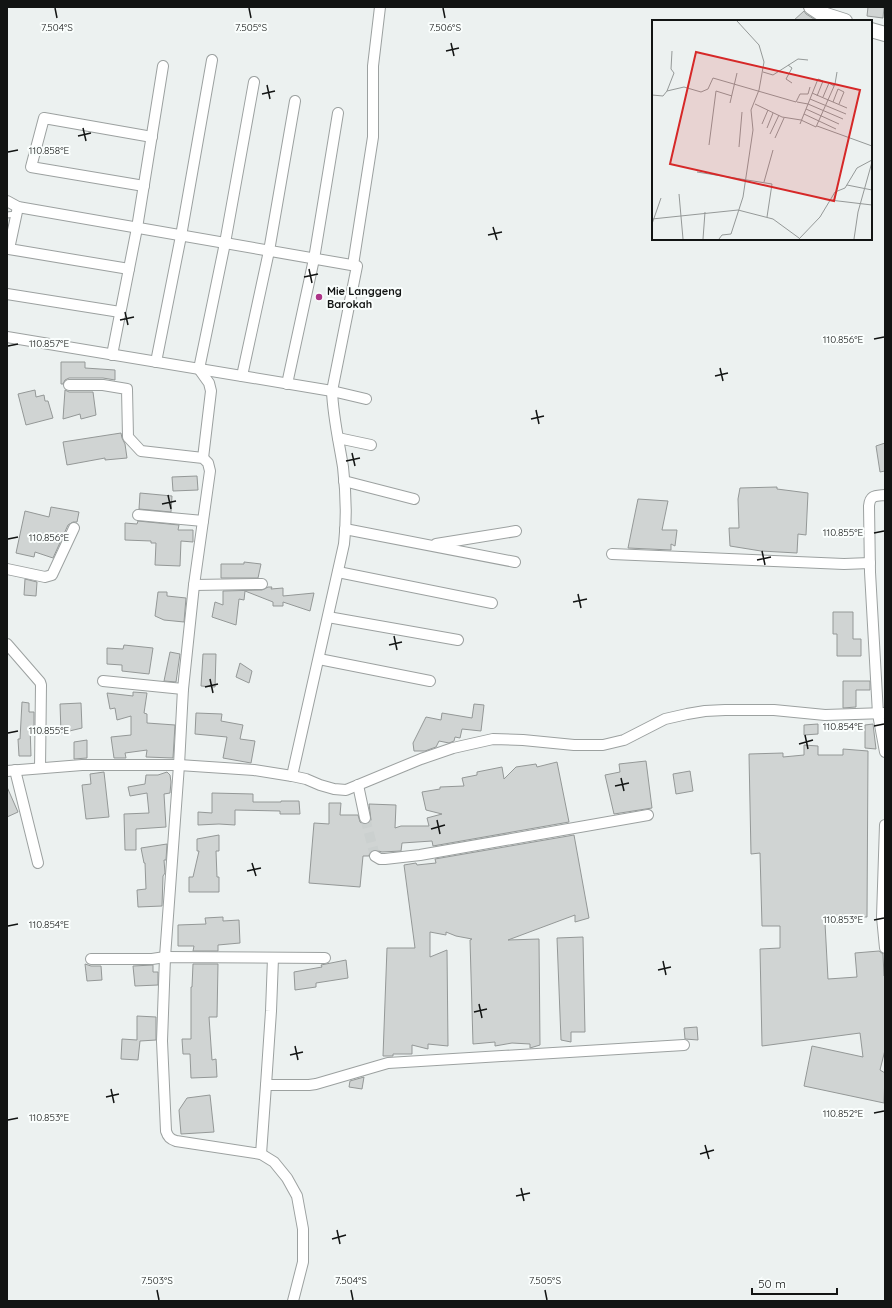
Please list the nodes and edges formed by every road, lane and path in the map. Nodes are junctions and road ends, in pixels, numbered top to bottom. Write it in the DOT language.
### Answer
graph roads {
  1 [pos="380,7"];
  2 [pos="811,7"];
  3 [pos="842,20"];
  4 [pos="872,30"];
  5 [pos="885,34"];
  6 [pos="212,60"];
  7 [pos="164,66"];
  8 [pos="254,82"];
  9 [pos="295,101"];
  10 [pos="338,114"];
  11 [pos="152,137"];
  12 [pos="144,186"];
  13 [pos="7,200"];
  14 [pos="14,212"];
  15 [pos="136,228"];
  16 [pos="181,236"];
  17 [pos="225,243"];
  18 [pos="269,251"];
  19 [pos="314,259"];
  20 [pos="353,265"];
  21 [pos="129,269"];
  22 [pos="7,294"];
  23 [pos="120,312"];
  24 [pos="7,337"];
  25 [pos="112,355"];
  26 [pos="156,362"];
  27 [pos="199,369"];
  28 [pos="242,376"];
  29 [pos="287,384"];
  30 [pos="69,385"];
  31 [pos="332,391"];
  32 [pos="366,399"];
  33 [pos="338,438"];
  34 [pos="371,445"];
  35 [pos="204,458"];
  36 [pos="344,481"];
  37 [pos="885,495"];
  38 [pos="414,499"];
  39 [pos="138,515"];
  40 [pos="203,521"];
  41 [pos="74,528"];
  42 [pos="345,529"];
  43 [pos="516,531"];
  44 [pos="428,545"];
  45 [pos="612,554"];
  46 [pos="514,562"];
  47 [pos="870,563"];
  48 [pos="7,569"];
  49 [pos="338,572"];
  50 [pos="262,584"];
  51 [pos="194,585"];
  52 [pos="492,603"];
  53 [pos="328,617"];
  54 [pos="458,640"];
  55 [pos="7,644"];
  56 [pos="319,659"];
  57 [pos="103,681"];
  58 [pos="430,681"];
  59 [pos="183,689"];
  60 [pos="881,713"];
  61 [pos="885,752"];
  62 [pos="179,765"];
  63 [pos="40,768"];
  64 [pos="11,771"];
  65 [pos="292,776"];
  66 [pos="358,785"];
  67 [pos="648,815"];
  68 [pos="365,818"];
  69 [pos="885,825"];
  70 [pos="375,856"];
  71 [pos="38,863"];
  72 [pos="885,948"];
  73 [pos="166,957"];
  74 [pos="273,958"];
  75 [pos="325,958"];
  76 [pos="91,959"];
  77 [pos="684,1045"];
  78 [pos="266,1085"];
  79 [pos="261,1154"];
  80 [pos="293,1301"];
  1 -- 20 [label="street"];
  2 -- 3 [label="main road"];
  4 -- 5 [label="main road"];
  6 -- 16 [label="street"];
  7 -- 11 [label="street"];
  8 -- 17 [label="street"];
  9 -- 18 [label="street"];
  10 -- 19 [label="street"];
  11 -- 12 [label="street"];
  11 -- 12 [label="street"];
  12 -- 15 [label="street"];
  13 -- 14 [label="street"];
  14 -- 15 [label="street"];
  14 -- 21 [label="street"];
  15 -- 16 [label="street"];
  15 -- 21 [label="street"];
  16 -- 17 [label="street"];
  16 -- 26 [label="street"];
  17 -- 18 [label="street"];
  17 -- 27 [label="street"];
  18 -- 19 [label="street"];
  18 -- 28 [label="street"];
  19 -- 20 [label="street"];
  19 -- 29 [label="street"];
  20 -- 31 [label="street"];
  21 -- 23 [label="street"];
  22 -- 23 [label="street"];
  23 -- 25 [label="street"];
  24 -- 25 [label="street"];
  25 -- 26 [label="street"];
  26 -- 27 [label="street"];
  27 -- 28 [label="street"];
  27 -- 35 [label="street"];
  28 -- 29 [label="street"];
  29 -- 31 [label="street"];
  30 -- 35 [label="street"];
  31 -- 32 [label="street"];
  31 -- 33 [label="street"];
  33 -- 34 [label="street"];
  33 -- 36 [label="street"];
  35 -- 40 [label="street"];
  36 -- 38 [label="street"];
  36 -- 42 [label="street"];
  37 -- 47 [label="street"];
  39 -- 40 [label="street"];
  40 -- 51 [label="street"];
  41 -- 48 [label="street"];
  42 -- 44 [label="street"];
  42 -- 49 [label="street"];
  43 -- 44 [label="street"];
  44 -- 46 [label="street"];
  45 -- 47 [label="street"];
  47 -- 60 [label="street"];
  49 -- 52 [label="street"];
  49 -- 53 [label="street"];
  50 -- 51 [label="street"];
  51 -- 59 [label="street"];
  53 -- 54 [label="street"];
  53 -- 56 [label="street"];
  55 -- 63 [label="street"];
  56 -- 58 [label="street"];
  56 -- 65 [label="street"];
  57 -- 59 [label="street"];
  59 -- 62 [label="street"];
  60 -- 61 [label="street"];
  60 -- 66 [label="street"];
  62 -- 63 [label="street"];
  62 -- 65 [label="street"];
  62 -- 73 [label="street"];
  63 -- 64 [label="street"];
  64 -- 71 [label="street"];
  65 -- 66 [label="street"];
  66 -- 68 [label="street"];
  67 -- 70 [label="street"];
  69 -- 72 [label="street"];
  73 -- 74 [label="street"];
  73 -- 76 [label="street"];
  73 -- 79 [label="street"];
  74 -- 75 [label="street"];
  74 -- 78 [label="street"];
  77 -- 78 [label="street"];
  78 -- 79 [label="street"];
  79 -- 80 [label="street"];
}
